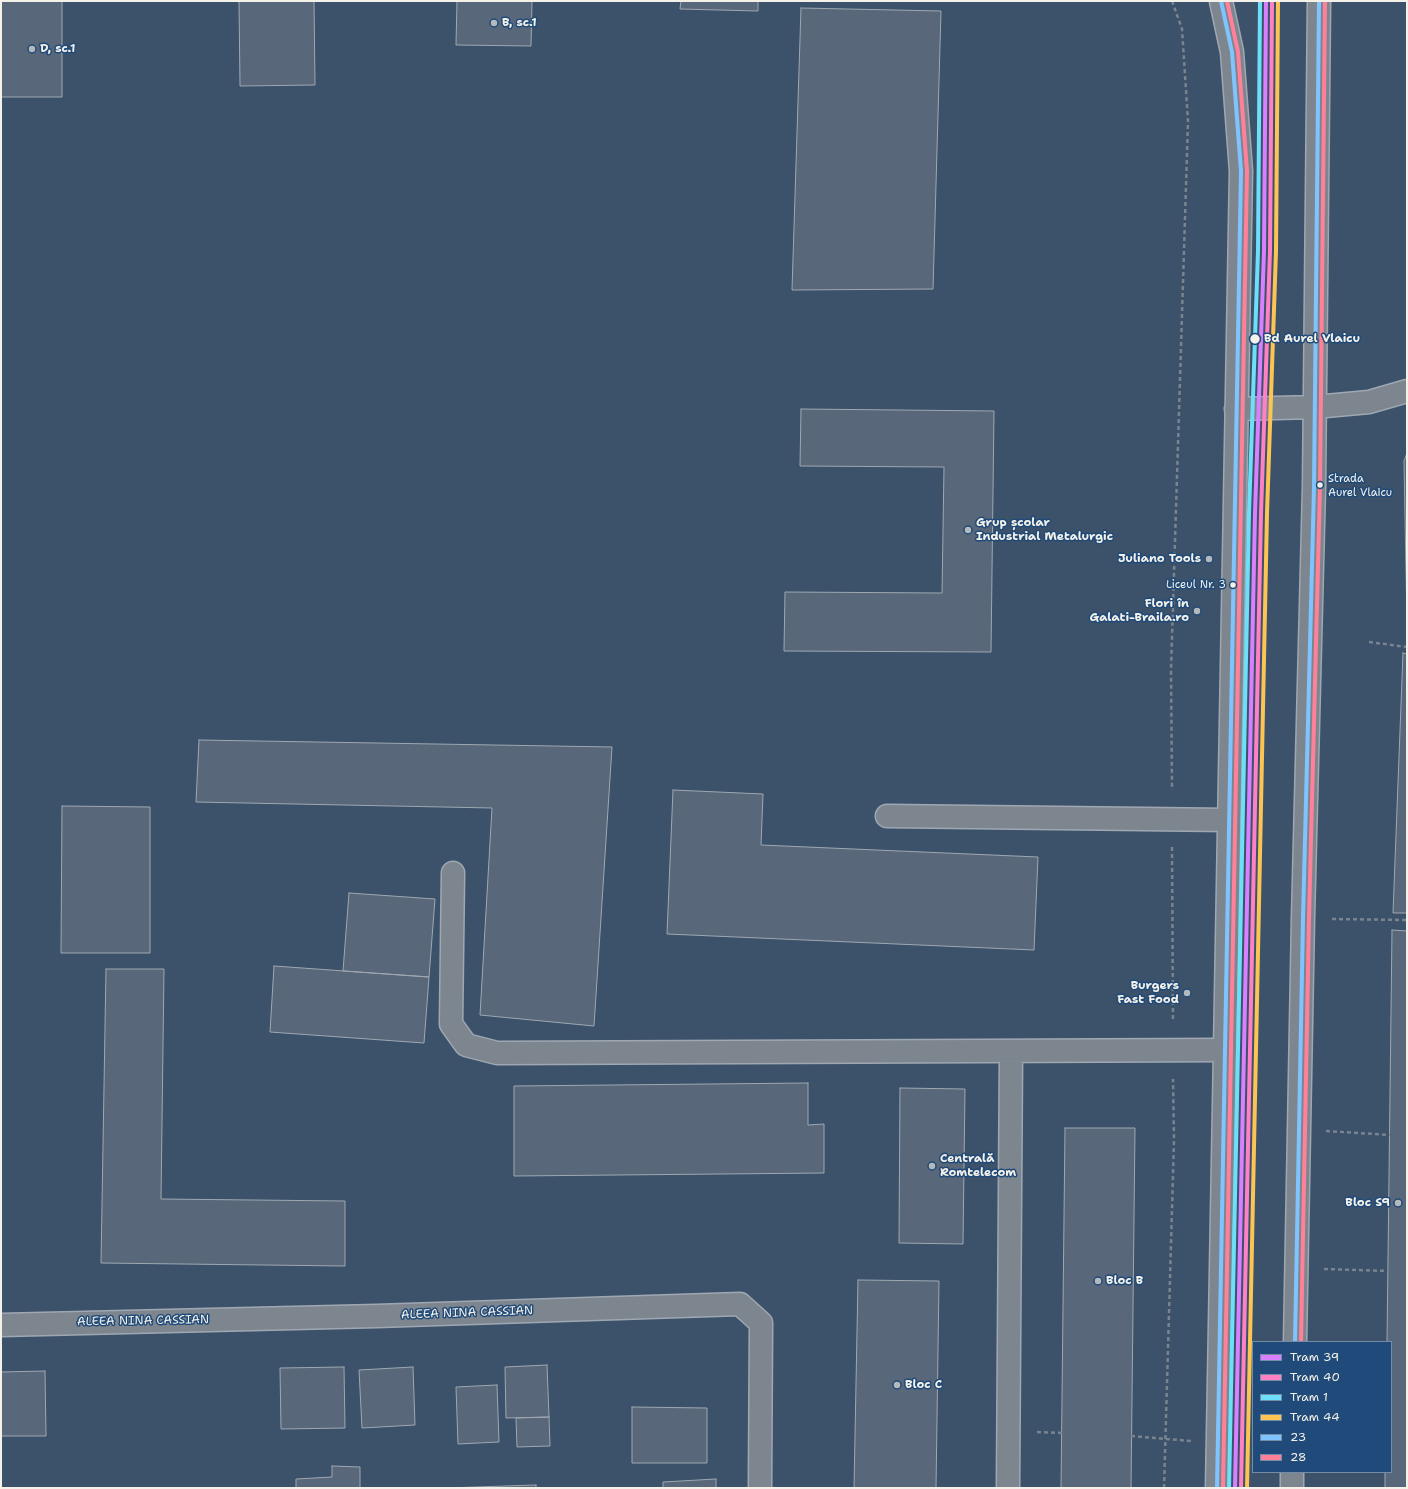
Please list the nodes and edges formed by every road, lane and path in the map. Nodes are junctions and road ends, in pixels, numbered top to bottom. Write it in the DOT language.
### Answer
graph roads {
  1 [pos="1172,1"];
  2 [pos="1221,1"];
  3 [pos="1319,1"];
  4 [pos="1407,391"];
  5 [pos="1315,408"];
  6 [pos="1236,409"];
  7 [pos="1369,642"];
  8 [pos="1407,647"];
  9 [pos="888,816"];
  10 [pos="1172,819"];
  11 [pos="1228,820"];
  12 [pos="454,873"];
  13 [pos="1303,918"];
  14 [pos="1407,920"];
  15 [pos="1225,1050"];
  16 [pos="1173,1051"];
  17 [pos="1011,1052"];
  18 [pos="1299,1130"];
  19 [pos="1390,1134"];
  20 [pos="1296,1268"];
  21 [pos="1388,1271"];
  22 [pos="1,1325"];
  23 [pos="1295,1341"];
  24 [pos="1131,1436"];
  25 [pos="1165,1440"];
  26 [pos="1218,1443"];
  27 [pos="1292,1473"];
  28 [pos="760,1488"];
  29 [pos="1008,1488"];
  30 [pos="1164,1488"];
  31 [pos="1217,1488"];
  32 [pos="1292,1488"];
  1 -- 10 [label="path"];
  2 -- 6 [label="main road"];
  3 -- 5 [label="main road"];
  4 -- 5 [label="main road"];
  5 -- 6 [label="main road"];
  5 -- 13 [label="main road"];
  6 -- 11 [label="main road"];
  7 -- 8 [label="path"];
  9 -- 10 [label="main road"];
  10 -- 11 [label="main road"];
  10 -- 16 [label="path"];
  11 -- 15 [label="main road"];
  12 -- 17 [label="main road"];
  13 -- 14 [label="path"];
  13 -- 18 [label="main road"];
  15 -- 16 [label="main road"];
  15 -- 26 [label="main road"];
  16 -- 17 [label="main road"];
  16 -- 25 [label="path"];
  17 -- 29 [label="main road"];
  18 -- 19 [label="path"];
  18 -- 20 [label="main road"];
  20 -- 21 [label="path"];
  20 -- 23 [label="main road"];
  22 -- 28 [label="main road, ALEEA NINA CASSIAN"];
  24 -- 25 [label="path"];
  25 -- 26 [label="path"];
  25 -- 30 [label="path"];
  26 -- 31 [label="main road"];
  27 -- 32 [label="main road"];
}
